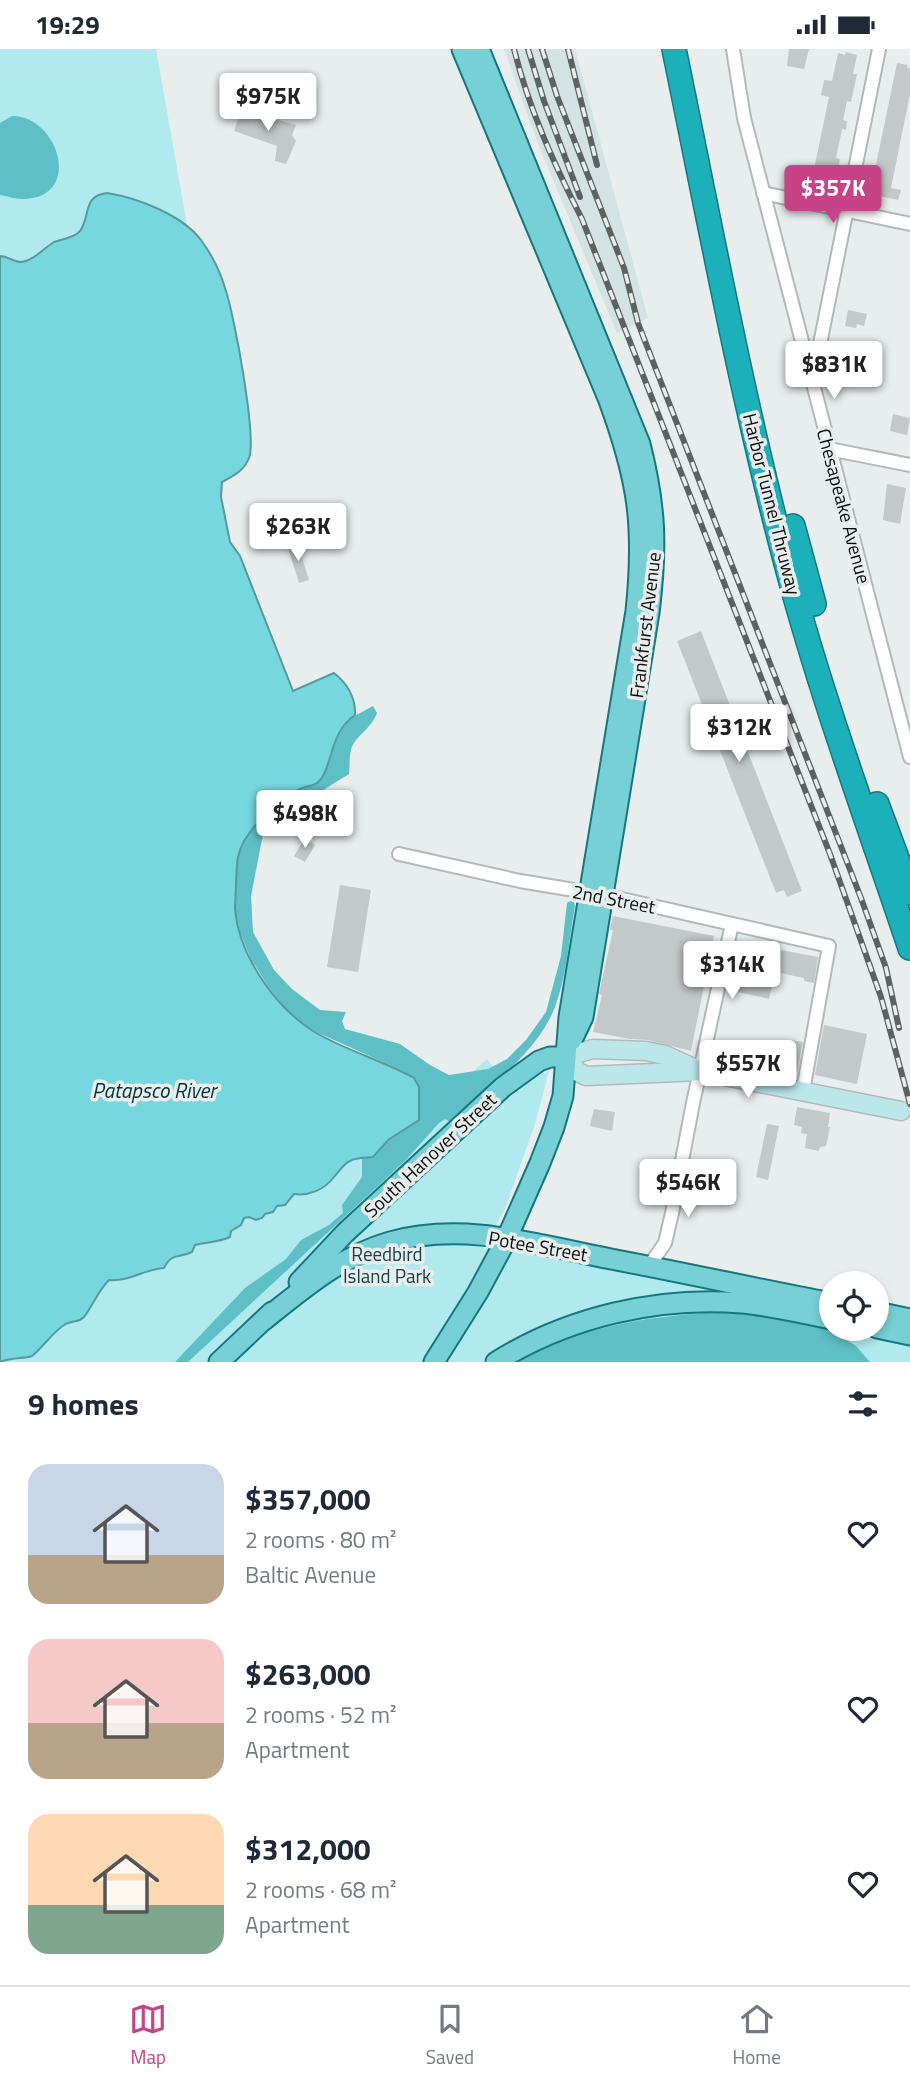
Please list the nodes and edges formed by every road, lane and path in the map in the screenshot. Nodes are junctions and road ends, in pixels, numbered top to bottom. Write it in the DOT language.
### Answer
graph roads {
  1 [pos="462,49"];
  2 [pos="479,49"];
  3 [pos="674,49"];
  4 [pos="690,49"];
  5 [pos="733,49"];
  6 [pos="879,49"];
  7 [pos="763,193"];
  8 [pos="537,210"];
  9 [pos="846,211"];
  10 [pos="910,224"];
  11 [pos="812,382"];
  12 [pos="829,449"];
  13 [pos="910,465"];
  14 [pos="910,757"];
  15 [pos="399,854"];
  16 [pos="910,893"];
  17 [pos="597,894"];
  18 [pos="732,924"];
  19 [pos="910,948"];
  20 [pos="646,1051"];
  21 [pos="564,1057"];
  22 [pos="700,1070"];
  23 [pos="643,1072"];
  24 [pos="803,1091"];
  25 [pos="901,1111"];
  26 [pos="507,1238"];
  27 [pos="649,1266"];
  28 [pos="819,1301"];
  29 [pos="889,1315"];
  30 [pos="819,1317"];
  31 [pos="910,1319"];
  32 [pos="264,1320"];
  33 [pos="889,1331"];
  34 [pos="910,1335"];
  35 [pos="219,1362"];
  36 [pos="434,1362"];
  37 [pos="496,1362"];
  1 -- 8 [label="main road, Frankfurst Avenue"];
  2 -- 8 [label="main road, Frankfurst Avenue"];
  3 -- 19 [label="highway, Harbor Tunnel Thruway"];
  4 -- 16 [label="highway, Harbor Tunnel Thruway"];
  5 -- 7 [label="street, Chesapeake Avenue"];
  6 -- 9 [label="street"];
  7 -- 9 [label="street"];
  7 -- 11 [label="street, Chesapeake Avenue"];
  8 -- 17 [label="main road, Frankfurst Avenue"];
  9 -- 10 [label="street"];
  9 -- 11 [label="street"];
  11 -- 12 [label="street, Chesapeake Avenue"];
  12 -- 13 [label="street"];
  12 -- 14 [label="street, Chesapeake Avenue"];
  15 -- 17 [label="street, 2nd Street"];
  17 -- 18 [label="street, 2nd Street"];
  17 -- 21 [label="main road, Frankfurst Avenue"];
  18 -- 22 [label="street"];
  18 -- 24 [label="street, 2nd Street"];
  20 -- 21 [label="main road, South Hanover Street"];
  20 -- 22 [label="main road, South Hanover Street"];
  20 -- 23 [label="main road"];
  21 -- 23 [label="main road, South Hanover Street"];
  21 -- 26 [label="main road, Frankfurst Avenue"];
  21 -- 32 [label="main road, South Hanover Street"];
  22 -- 23 [label="main road, South Hanover Street"];
  22 -- 24 [label="main road, South Hanover Street"];
  22 -- 27 [label="street"];
  24 -- 25 [label="main road, South Hanover Street"];
  26 -- 27 [label="main road, Potee Street"];
  26 -- 32 [label="main road, Potee Street"];
  26 -- 36 [label="main road, Frankfurst Avenue"];
  27 -- 28 [label="main road, Potee Street"];
  29 -- 31 [label="main road"];
  30 -- 37 [label="main road"];
  32 -- 35 [label="main road, South Hanover Street"];
  33 -- 34 [label="main road"];
}
